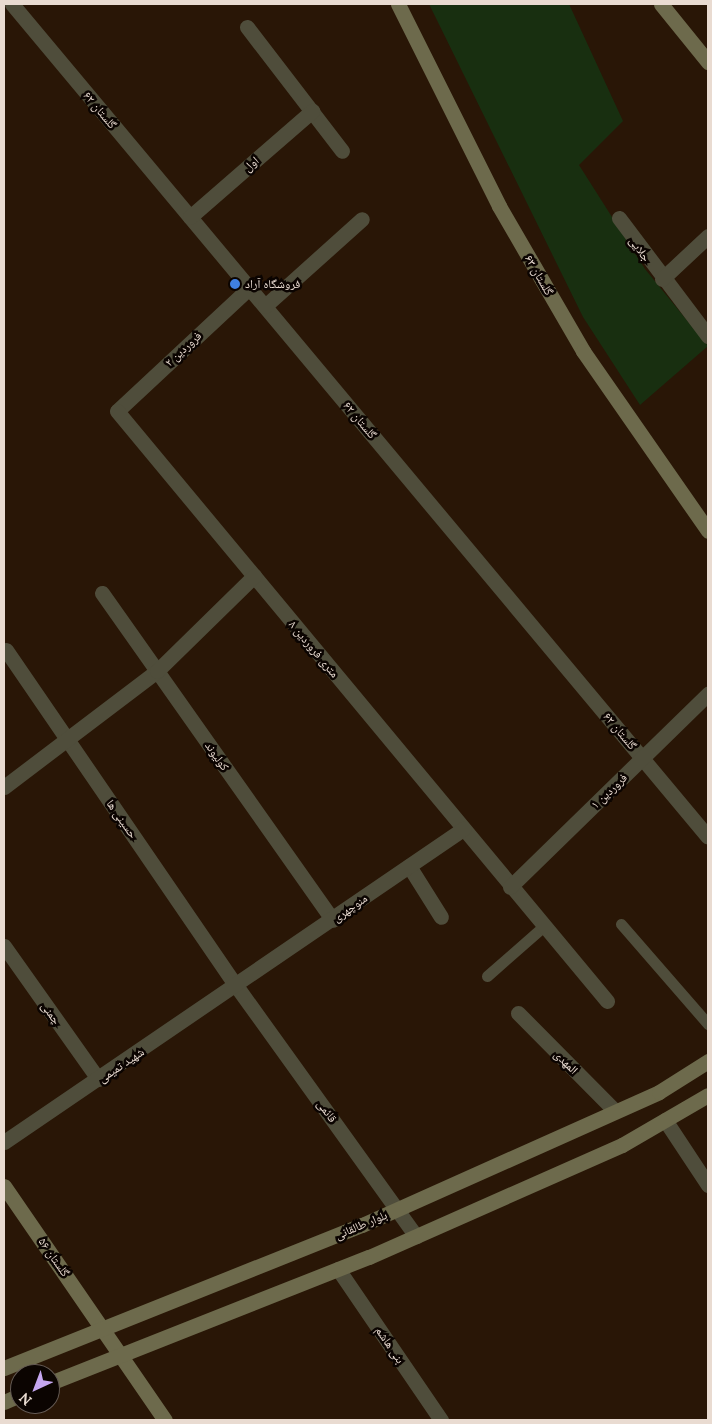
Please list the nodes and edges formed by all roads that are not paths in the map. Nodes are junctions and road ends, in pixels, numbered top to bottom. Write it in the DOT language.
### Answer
graph roads {
  1 [pos="12,4"];
  2 [pos="398,4"];
  3 [pos="661,4"];
  4 [pos="248,27"];
  5 [pos="708,62"];
  6 [pos="312,111"];
  7 [pos="342,151"];
  8 [pos="190,217"];
  9 [pos="619,218"];
  10 [pos="362,219"];
  11 [pos="708,236"];
  12 [pos="662,280"];
  13 [pos="249,288"];
  14 [pos="264,306"];
  15 [pos="708,336"];
  16 [pos="117,410"];
  17 [pos="708,531"];
  18 [pos="254,576"];
  19 [pos="102,593"];
  20 [pos="6,650"];
  21 [pos="157,671"];
  22 [pos="708,694"];
  23 [pos="68,741"];
  24 [pos="643,758"];
  25 [pos="4,787"];
  26 [pos="462,829"];
  27 [pos="708,837"];
  28 [pos="409,866"];
  29 [pos="510,887"];
  30 [pos="441,918"];
  31 [pos="333,920"];
  32 [pos="621,924"];
  33 [pos="544,926"];
  34 [pos="4,946"];
  35 [pos="487,976"];
  36 [pos="237,987"];
  37 [pos="607,1001"];
  38 [pos="518,1013"];
  39 [pos="708,1024"];
  40 [pos="708,1061"];
  41 [pos="98,1079"];
  42 [pos="708,1096"];
  43 [pos="615,1111"];
  44 [pos="665,1120"];
  45 [pos="4,1142"];
  46 [pos="708,1185"];
  47 [pos="4,1186"];
  48 [pos="398,1209"];
  49 [pos="416,1236"];
  50 [pos="338,1269"];
  51 [pos="104,1329"];
  52 [pos="121,1354"];
  53 [pos="4,1368"];
  54 [pos="60,1379"];
  55 [pos="165,1420"];
  56 [pos="441,1420"];
  1 -- 8 [label="street, گلستان ۶۲"];
  2 -- 17 [label="main road, گلستان ۶۳"];
  3 -- 5 [label="main road"];
  4 -- 6 [label="street"];
  6 -- 7 [label="street"];
  6 -- 8 [label="street, اول"];
  8 -- 13 [label="street, گلستان ۶۲"];
  9 -- 12 [label="street, جلایی"];
  10 -- 14 [label="street"];
  11 -- 12 [label="street"];
  12 -- 15 [label="street, جلایی"];
  13 -- 14 [label="street, گلستان ۶۲"];
  13 -- 16 [label="street, فروردین ۲"];
  14 -- 24 [label="street, گلستان ۶۲"];
  16 -- 18 [label="street, ۸ متری فروردین"];
  18 -- 21 [label="street"];
  18 -- 26 [label="street, ۸ متری فروردین"];
  19 -- 21 [label="street, کولیوند"];
  20 -- 23 [label="street, حسینی ها"];
  21 -- 23 [label="street"];
  21 -- 31 [label="street, کولیوند"];
  22 -- 24 [label="street, فروردین ۱"];
  23 -- 25 [label="street"];
  23 -- 36 [label="street, حسینی ها"];
  24 -- 27 [label="street, گلستان ۶۲"];
  24 -- 29 [label="street, فروردین ۱"];
  26 -- 28 [label="street, منوچهری"];
  26 -- 29 [label="street, ۸ متری فروردین"];
  28 -- 30 [label="street"];
  28 -- 31 [label="street, منوچهری"];
  29 -- 33 [label="street, ۸ متری فروردین"];
  31 -- 36 [label="street, منوچهری"];
  32 -- 39 [label="lane"];
  33 -- 35 [label="lane"];
  33 -- 37 [label="street, ۸ متری فروردین"];
  34 -- 41 [label="street, چمنی"];
  36 -- 41 [label="street, شهید تمیمی"];
  36 -- 48 [label="street, قائمی"];
  38 -- 43 [label="street, المهدی"];
  40 -- 43 [label="main road, بلوار طالقانی"];
  41 -- 45 [label="street, شهید تمیمی"];
  42 -- 44 [label="main road"];
  43 -- 48 [label="main road, بلوار طالقانی"];
  44 -- 46 [label="street"];
  44 -- 49 [label="main road"];
  47 -- 51 [label="main road, گلستان ۵۶"];
  48 -- 49 [label="street, قائمی"];
  48 -- 51 [label="main road, بلوار طالقانی"];
  49 -- 50 [label="main road"];
  50 -- 52 [label="main road"];
  50 -- 56 [label="street, بنی هاشم"];
  51 -- 52 [label="main road, گلستان ۵۶"];
  51 -- 53 [label="main road, بلوار طالقانی"];
  52 -- 54 [label="main road"];
  52 -- 55 [label="main road, گلستان ۵۶"];
}
